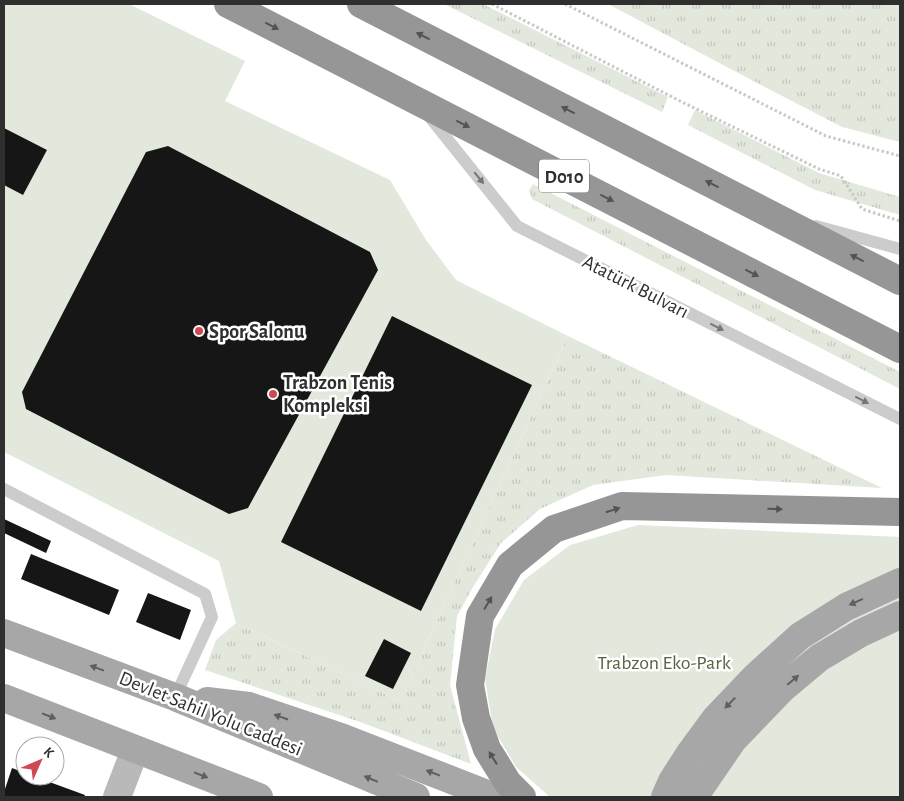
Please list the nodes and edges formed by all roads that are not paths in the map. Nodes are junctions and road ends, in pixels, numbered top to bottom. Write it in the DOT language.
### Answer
graph roads {
  1 [pos="228,4"];
  2 [pos="361,4"];
  3 [pos="415,99"];
  4 [pos="771,214"];
  5 [pos="900,249"];
  6 [pos="900,280"];
  7 [pos="900,349"];
  8 [pos="900,419"];
  9 [pos="4,489"];
  10 [pos="900,512"];
  11 [pos="900,582"];
  12 [pos="900,615"];
  13 [pos="4,633"];
  14 [pos="176,697"];
  15 [pos="4,698"];
  16 [pos="135,750"];
  17 [pos="117,797"];
  18 [pos="259,797"];
  19 [pos="416,797"];
  20 [pos="495,797"];
  21 [pos="522,797"];
  22 [pos="665,797"];
  23 [pos="694,797"];
  1 -- 3 [label="highway, Atatürk Bulvarı / D010, one-way"];
  4 -- 2 [label="highway, one-way"];
  3 -- 7 [label="highway, Atatürk Bulvarı / D010, one-way"];
  3 -- 8 [label="lane, Atatürk Bulvarı, one-way"];
  4 -- 5 [label="lane"];
  6 -- 4 [label="highway, one-way"];
  9 -- 14 [label="lane"];
  21 -- 10 [label="highway, one-way"];
  11 -- 22 [label="main road, one-way"];
  23 -- 12 [label="main road, one-way"];
  14 -- 13 [label="main road, Devlet Sahil Yolu Caddesi, one-way"];
  19 -- 14 [label="main road, Devlet Sahil Yolu Caddesi, one-way"];
  20 -- 14 [label="main road, one-way"];
  15 -- 16 [label="main road, one-way"];
  16 -- 17 [label="street"];
  16 -- 18 [label="main road, one-way"];
}
